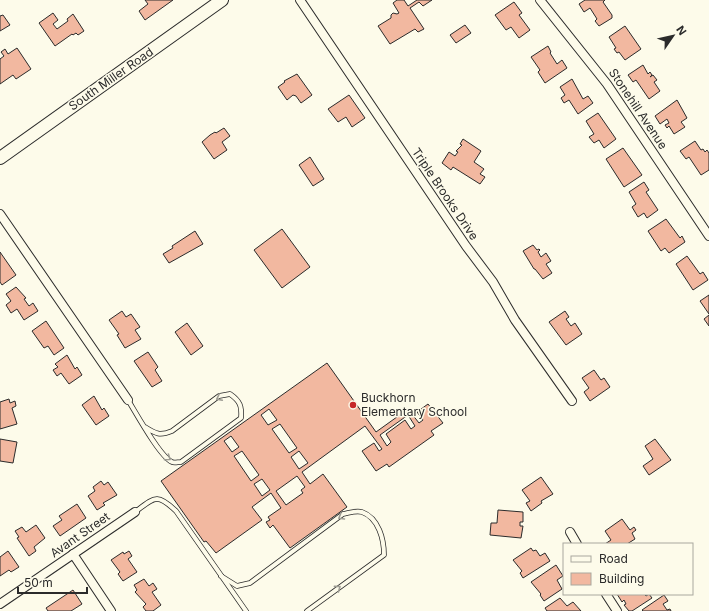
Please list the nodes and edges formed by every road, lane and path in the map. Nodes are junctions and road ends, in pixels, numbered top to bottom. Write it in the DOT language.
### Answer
graph roads {
  1 [pos="300,0"];
  2 [pos="540,0"];
  3 [pos="215,2"];
  4 [pos="0,158"];
  5 [pos="0,214"];
  6 [pos="709,236"];
  7 [pos="128,400"];
  8 [pos="572,401"];
  9 [pos="145,427"];
  10 [pos="135,512"];
  11 [pos="570,532"];
  12 [pos="576,543"];
  13 [pos="73,554"];
  14 [pos="221,576"];
  15 [pos="607,595"];
  16 [pos="0,604"];
  17 [pos="111,611"];
  18 [pos="246,611"];
  19 [pos="307,611"];
  20 [pos="617,611"];
  1 -- 8 [label="street, Triple Brooks Drive"];
  2 -- 6 [label="street, Stonehill Avenue"];
  3 -- 4 [label="street, South Miller Road"];
  5 -- 7 [label="street"];
  7 -- 9 [label="lane"];
  9 -- 9 [label="lane, one-way"];
  10 -- 13 [label="street, Avant Street"];
  10 -- 14 [label="lane"];
  11 -- 12 [label="street"];
  13 -- 16 [label="street, Avant Street"];
  13 -- 17 [label="street"];
  14 -- 18 [label="lane"];
  19 -- 14 [label="lane, one-way"];
  15 -- 20 [label="street"];
}
